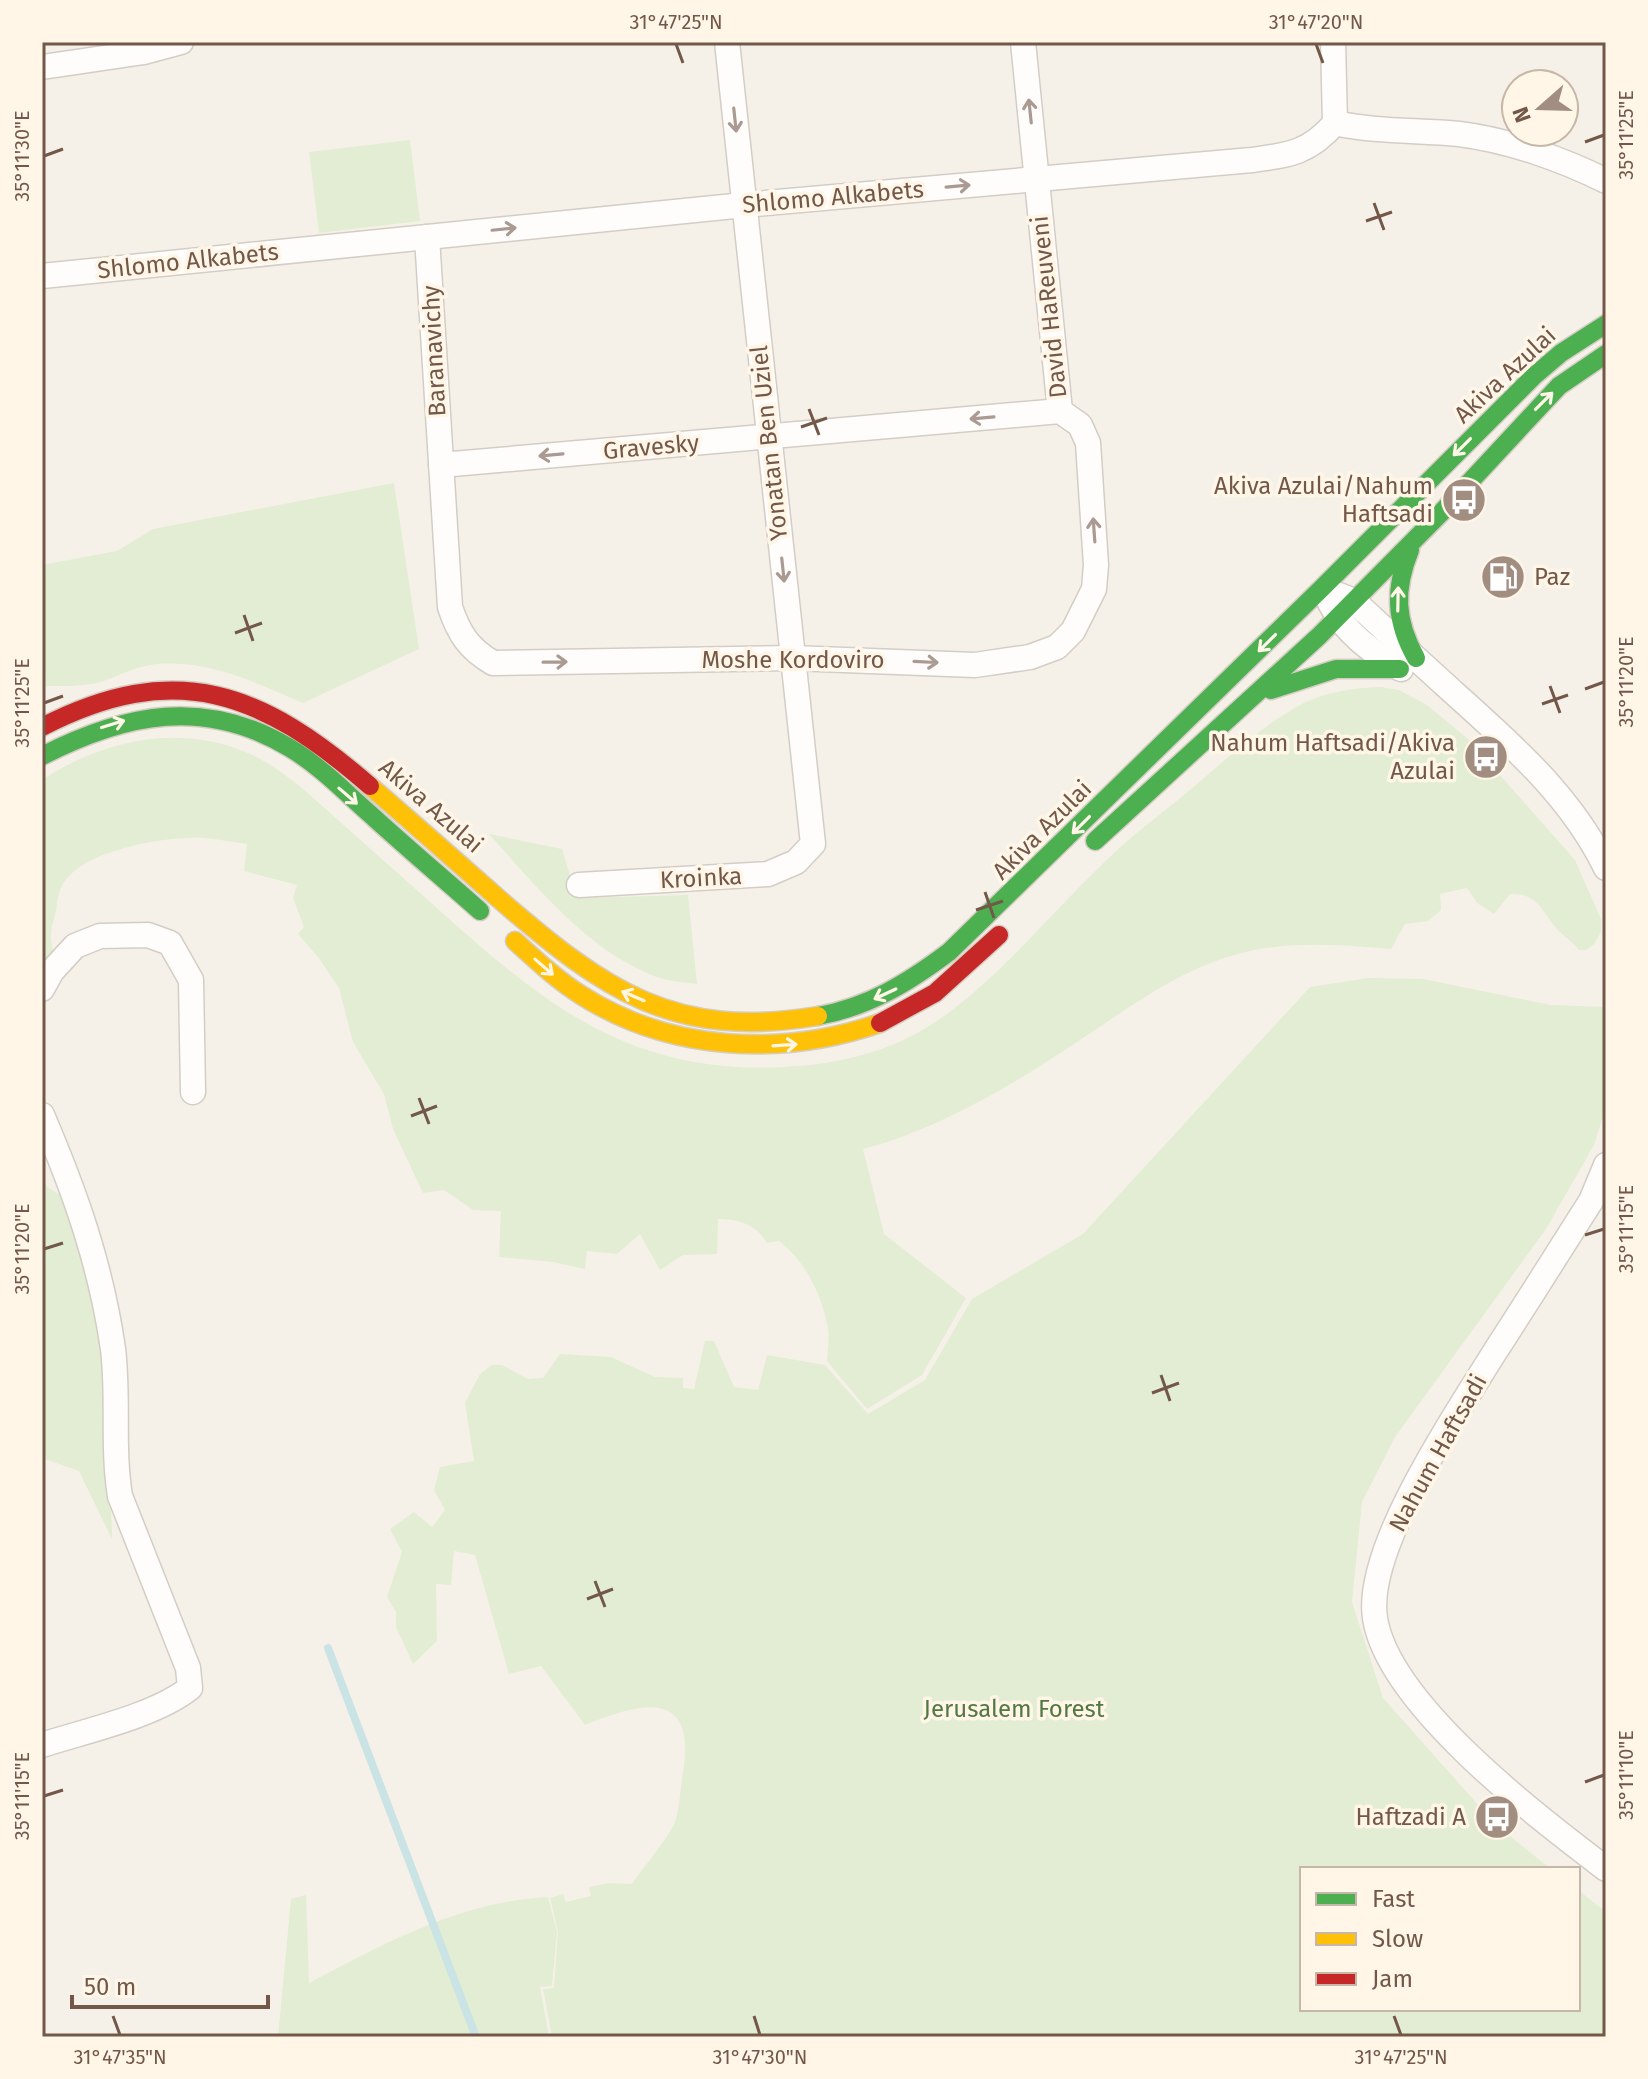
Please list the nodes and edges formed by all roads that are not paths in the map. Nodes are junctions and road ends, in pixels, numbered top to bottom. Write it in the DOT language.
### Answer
graph roads {
  1 [pos="181,42"];
  2 [pos="727,42"];
  3 [pos="1023,42"];
  4 [pos="1333,42"];
  5 [pos="144,47"];
  6 [pos="42,67"];
  7 [pos="1335,123"];
  8 [pos="1037,179"];
  9 [pos="1606,181"];
  10 [pos="744,205"];
  11 [pos="427,237"];
  12 [pos="42,276"];
  13 [pos="1606,324"];
  14 [pos="1606,354"];
  15 [pos="1060,411"];
  16 [pos="769,436"];
  17 [pos="441,465"];
  18 [pos="1415,540"];
  19 [pos="1322,588"];
  20 [pos="1087,606"];
  21 [pos="1346,610"];
  22 [pos="792,658"];
  23 [pos="1408,663"];
  24 [pos="1253,696"];
  25 [pos="42,727"];
  26 [pos="42,756"];
  27 [pos="813,844"];
  28 [pos="1083,852"];
  29 [pos="1606,868"];
  30 [pos="579,885"];
  31 [pos="1008,926"];
  32 [pos="42,989"];
  33 [pos="193,1092"];
  34 [pos="42,1115"];
  35 [pos="1606,1165"];
  36 [pos="42,1745"];
  37 [pos="1606,1869"];
  1 -- 5 [label="street"];
  2 -- 10 [label="street, Yonatan Ben Uziel, one-way"];
  8 -- 3 [label="street, David HaReuveni, one-way"];
  4 -- 7 [label="street"];
  5 -- 6 [label="street"];
  7 -- 8 [label="street, Shlomo Alkabets"];
  7 -- 9 [label="street"];
  10 -- 8 [label="street, Shlomo Alkabets, one-way"];
  8 -- 15 [label="street, David HaReuveni"];
  11 -- 10 [label="street, Shlomo Alkabets, one-way"];
  10 -- 16 [label="street, Yonatan Ben Uziel"];
  11 -- 12 [label="street, Shlomo Alkabets"];
  11 -- 17 [label="street, Baranavichy"];
  13 -- 19 [label="street, Akiva Azulai, one-way"];
  18 -- 14 [label="street, Akiva Azulai, one-way"];
  15 -- 16 [label="street, Gravesky, one-way"];
  20 -- 15 [label="street, David HaReuveni, one-way"];
  16 -- 17 [label="street, Gravesky, one-way"];
  16 -- 22 [label="street, Yonatan Ben Uziel, one-way"];
  17 -- 22 [label="street, Moshe Kordoviro, one-way"];
  18 -- 21 [label="street, Akiva Azulai"];
  23 -- 18 [label="street, one-way"];
  19 -- 21 [label="street"];
  19 -- 25 [label="street, Akiva Azulai, one-way"];
  22 -- 20 [label="street, Moshe Kordoviro, one-way"];
  21 -- 23 [label="street"];
  21 -- 24 [label="street, Akiva Azulai"];
  22 -- 27 [label="street, Yonatan Ben Uziel"];
  23 -- 24 [label="street"];
  23 -- 29 [label="street"];
  24 -- 28 [label="street, Akiva Azulai"];
  26 -- 31 [label="street, Akiva Azulai, one-way"];
  27 -- 30 [label="street, Kroinka"];
  32 -- 33 [label="street"];
  34 -- 36 [label="street"];
  35 -- 37 [label="street, Nahum Haftsadi"];
}
